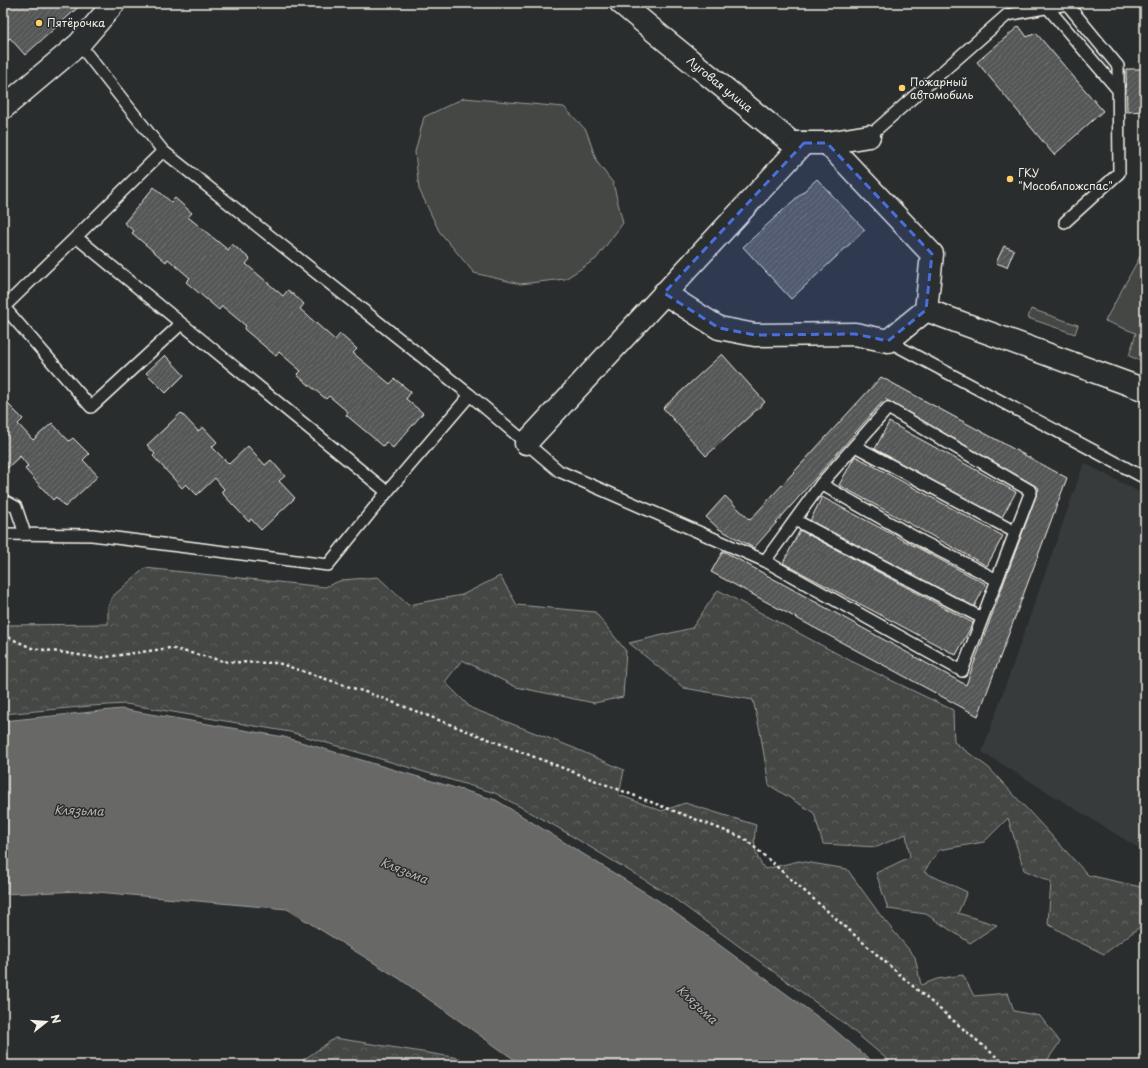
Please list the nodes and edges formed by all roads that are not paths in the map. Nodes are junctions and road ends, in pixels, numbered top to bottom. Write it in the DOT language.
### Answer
graph roads {
  1 [pos="114,3"];
  2 [pos="621,3"];
  3 [pos="1047,7"];
  4 [pos="79,44"];
  5 [pos="1118,90"];
  6 [pos="5,99"];
  7 [pos="869,136"];
  8 [pos="827,142"];
  9 [pos="804,143"];
  10 [pos="163,150"];
  11 [pos="1065,222"];
  12 [pos="76,236"];
  13 [pos="664,293"];
  14 [pos="4,308"];
  15 [pos="926,310"];
  16 [pos="181,324"];
  17 [pos="888,341"];
  18 [pos="1145,390"];
  19 [pos="470,395"];
  20 [pos="526,443"];
  21 [pos="855,446"];
  22 [pos="1145,478"];
  23 [pos="821,484"];
  24 [pos="387,492"];
  25 [pos="3,500"];
  26 [pos="795,520"];
  27 [pos="1015,532"];
  28 [pos="3,534"];
  29 [pos="26,534"];
  30 [pos="765,561"];
  31 [pos="997,580"];
  32 [pos="982,618"];
  1 -- 4 [label="street"];
  2 -- 9 [label="street, Луговая улица"];
  3 -- 5 [label="lane"];
  3 -- 5 [label="lane"];
  3 -- 7 [label="lane"];
  4 -- 6 [label="street"];
  4 -- 10 [label="lane"];
  5 -- 11 [label="lane"];
  7 -- 8 [label="street, Луговая улица"];
  8 -- 9 [label="street, Луговая улица"];
  8 -- 15 [label="street"];
  9 -- 13 [label="street"];
  10 -- 12 [label="lane"];
  10 -- 19 [label="lane"];
  12 -- 14 [label="lane"];
  12 -- 16 [label="lane"];
  13 -- 17 [label="street"];
  13 -- 20 [label="street"];
  14 -- 16 [label="lane"];
  15 -- 17 [label="street"];
  15 -- 18 [label="street"];
  16 -- 24 [label="lane"];
  17 -- 22 [label="lane"];
  19 -- 20 [label="lane"];
  19 -- 24 [label="lane"];
  20 -- 30 [label="lane"];
  21 -- 23 [label="lane"];
  21 -- 27 [label="lane"];
  21 -- 27 [label="lane"];
  23 -- 26 [label="lane"];
  23 -- 31 [label="lane"];
  24 -- 29 [label="lane"];
  25 -- 29 [label="lane"];
  26 -- 30 [label="lane"];
  26 -- 32 [label="lane"];
  27 -- 31 [label="lane"];
  28 -- 29 [label="lane"];
  30 -- 32 [label="lane"];
  31 -- 32 [label="lane"];
}
